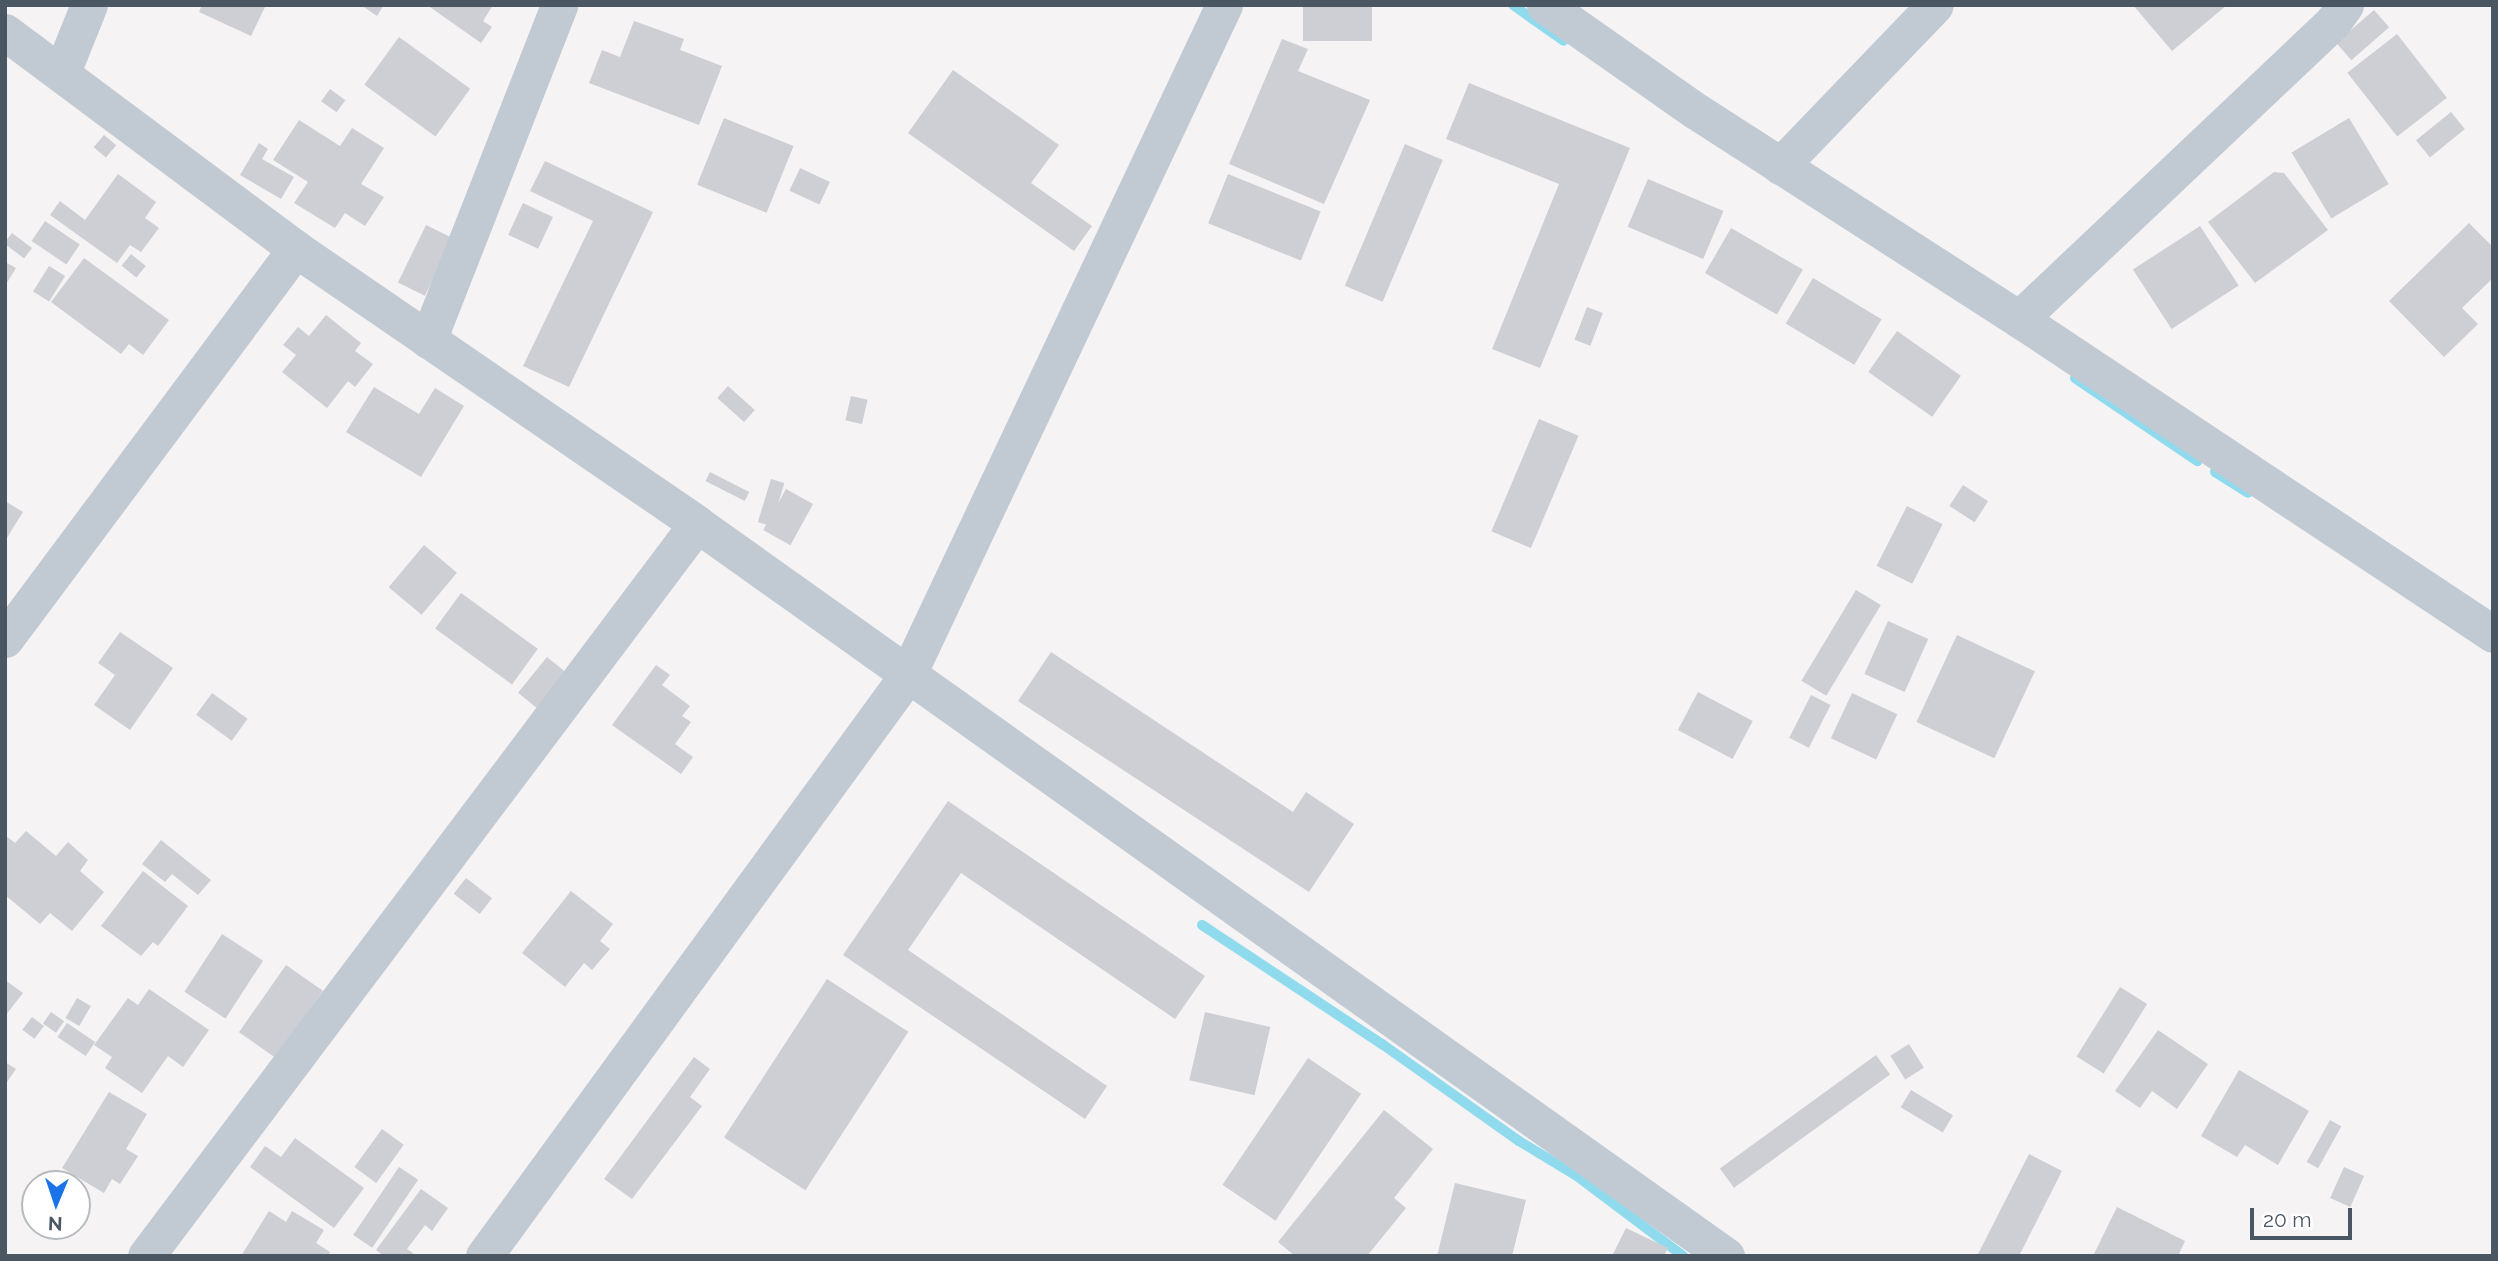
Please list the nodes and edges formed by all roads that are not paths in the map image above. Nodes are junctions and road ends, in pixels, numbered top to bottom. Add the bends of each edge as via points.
1 (89, 5) edge
2 (559, 5) edge
3 (1224, 5) edge
4 (1545, 5) edge
5 (1935, 5) edge
6 (2345, 5) edge
7 (5, 32) edge
8 (62, 72) junction
9 (1780, 166) junction
10 (296, 249) junction
11 (2019, 319) junction
12 (428, 340) junction
13 (697, 524) junction
14 (2493, 634) edge
15 (5, 639) edge
16 (907, 676) junction
17 (146, 1256) edge
18 (484, 1256) edge
19 (1726, 1256) edge

1 - 8 street
2 - 12 street
3 - 16 street
4 - 9 street
5 - 9 street
6 - 11 street via 2333,22
7 - 8 street
8 - 10 street
9 - 11 street
10 - 12 street
10 - 15 street
11 - 14 street
12 - 13 street
13 - 16 street
13 - 17 street
16 - 18 street
16 - 19 street

